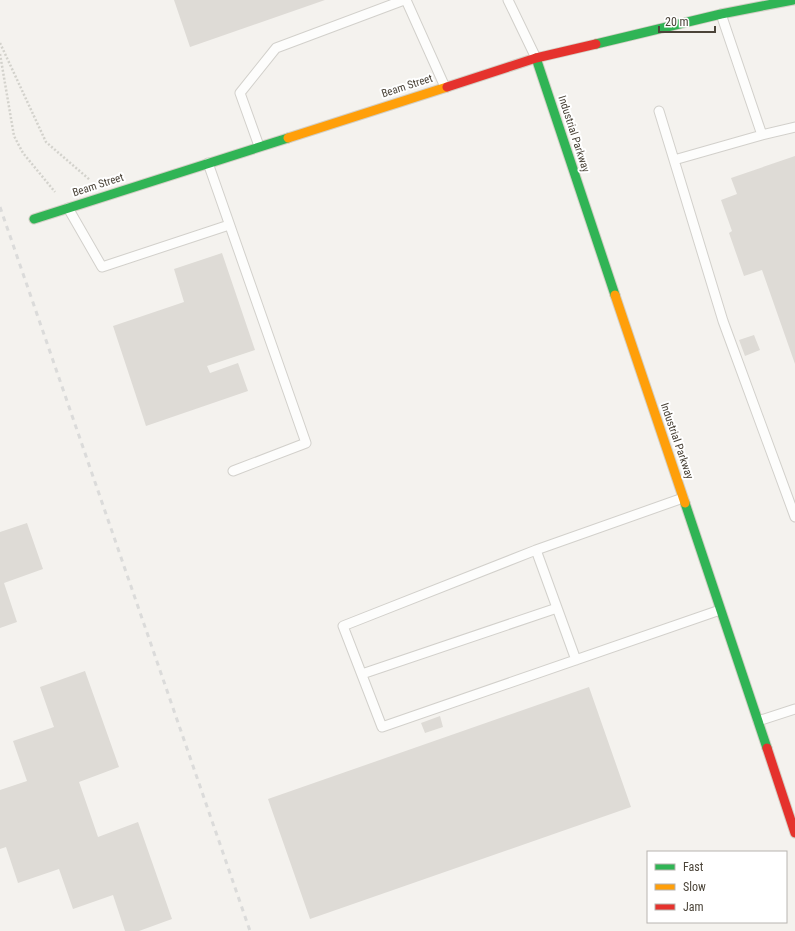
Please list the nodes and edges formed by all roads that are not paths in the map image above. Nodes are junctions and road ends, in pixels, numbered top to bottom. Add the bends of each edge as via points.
1 (405, 0) edge
2 (508, 0) edge
3 (794, 0) edge
4 (721, 14) junction
5 (536, 58) junction
6 (445, 87) junction
7 (659, 111) dead end
8 (795, 127) edge
9 (762, 135) junction
10 (259, 146) junction
11 (674, 160) junction
12 (208, 163) junction
13 (68, 208) junction
14 (34, 219) dead end
15 (229, 225) junction
16 (233, 471) dead end
17 (683, 498) junction
18 (795, 517) edge
19 (536, 550) junction
20 (557, 608) junction
21 (720, 610) junction
22 (576, 660) junction
23 (362, 674) junction
24 (795, 709) edge
25 (758, 721) junction
26 (795, 833) edge

1 - 6 lane
1 - 10 lane via 276,48 240,93
2 - 5 lane
3 - 4 street, Beam Street
4 - 5 street, Beam Street
4 - 9 lane
5 - 6 street, Beam Street
5 - 17 street, Industrial Parkway
6 - 10 street, Beam Street
7 - 11 lane
8 - 9 lane
9 - 11 lane
10 - 12 street, Beam Street
11 - 18 lane via 723,321
12 - 13 street, Beam Street
12 - 15 lane
13 - 14 street, Beam Street
13 - 15 lane via 102,266
15 - 16 lane via 306,443
17 - 19 lane
17 - 21 street, Industrial Parkway
19 - 20 lane
19 - 23 lane via 343,626
20 - 22 lane
20 - 23 lane
21 - 22 lane
21 - 25 street, Industrial Parkway
22 - 23 lane via 382,727
24 - 25 lane
25 - 26 street, Industrial Parkway

